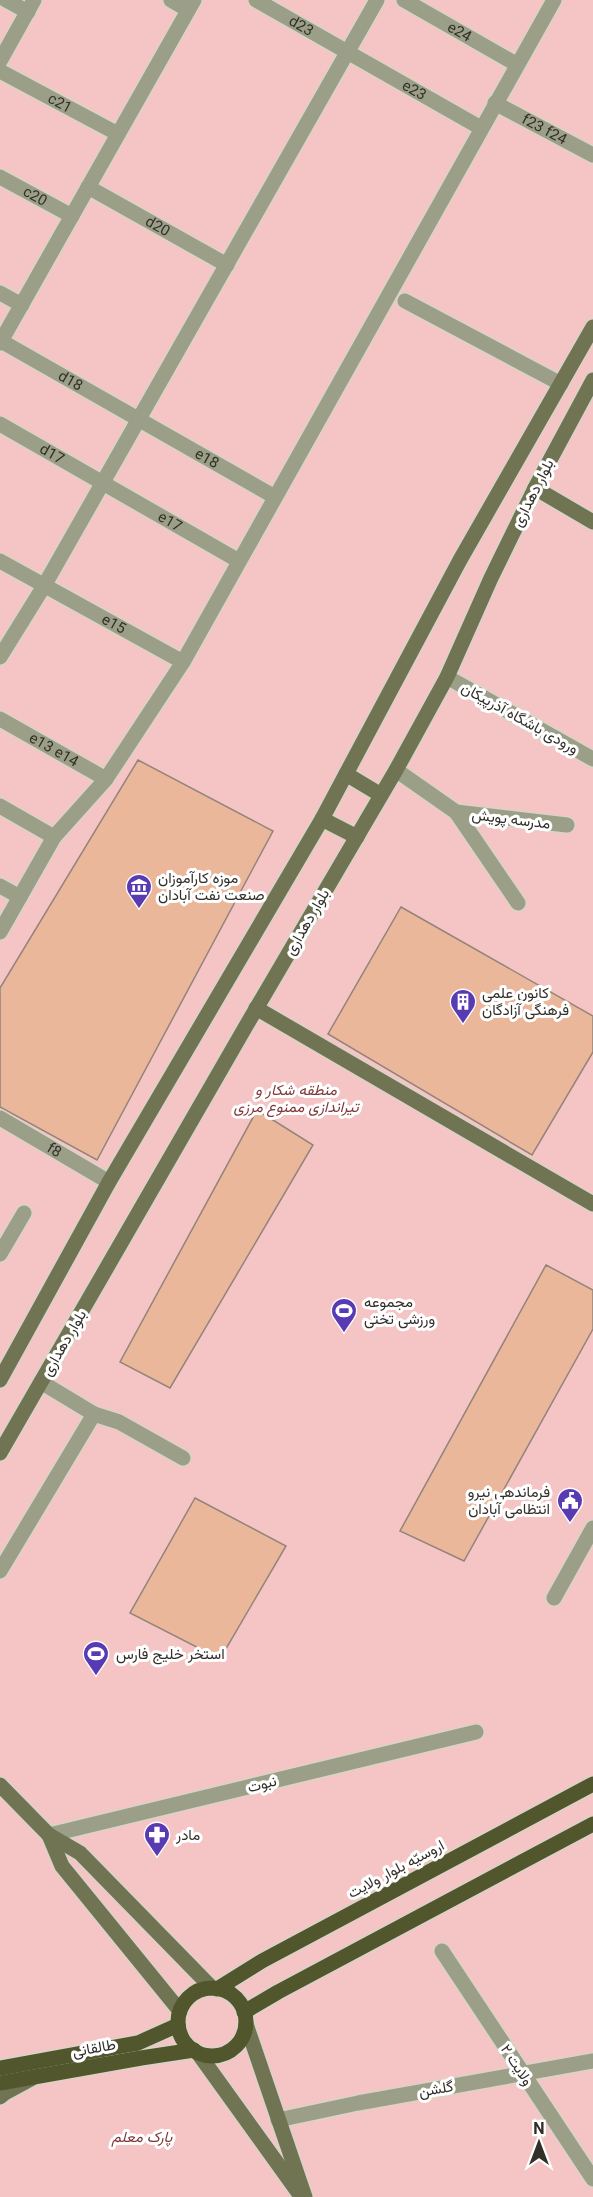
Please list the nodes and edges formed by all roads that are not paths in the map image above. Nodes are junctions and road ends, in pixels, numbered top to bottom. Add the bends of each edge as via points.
1 (6, 0) edge
2 (171, 0) edge
3 (256, 0) edge
4 (377, 0) edge
5 (404, 0) edge
6 (554, 0) edge
7 (191, 5) edge
8 (31, 6) edge
9 (348, 52) junction
10 (0, 60) edge
11 (516, 64) junction
12 (0, 71) edge
13 (495, 103) junction
14 (481, 128) junction
15 (118, 134) junction
16 (593, 155) edge
17 (0, 177) edge
18 (88, 187) junction
19 (72, 216) junction
20 (227, 265) junction
21 (0, 293) edge
22 (405, 301) dead end
23 (21, 305) junction
24 (593, 327) edge
25 (1, 342) edge
26 (593, 380) edge
27 (561, 384) junction
28 (139, 420) junction
29 (0, 424) edge
30 (102, 483) junction
31 (535, 488) junction
32 (275, 497) junction
33 (593, 522) edge
34 (0, 561) edge
35 (239, 561) junction
36 (44, 586) junction
37 (0, 657) edge
38 (183, 662) junction
39 (447, 676) junction
40 (0, 719) edge
41 (593, 759) edge
42 (396, 770) junction
43 (346, 774) junction
44 (106, 779) junction
45 (381, 795) junction
46 (0, 806) edge
47 (456, 812) junction
48 (322, 819) junction
49 (567, 825) dead end
50 (54, 837) junction
51 (357, 837) junction
52 (0, 886) edge
53 (20, 897) junction
54 (518, 903) dead end
55 (0, 932) edge
56 (256, 1008) junction
57 (0, 1118) edge
58 (109, 1182) junction
59 (593, 1204) edge
60 (24, 1213) dead end
61 (0, 1254) edge
62 (2, 1372) edge
63 (41, 1383) junction
64 (94, 1414) junction
65 (2, 1443) edge
66 (183, 1458) dead end
67 (593, 1528) edge
68 (0, 1570) edge
69 (554, 1598) dead end
70 (476, 1732) dead end
71 (593, 1784) edge
72 (0, 1785) edge
73 (593, 1824) edge
74 (49, 1835) junction
75 (442, 1951) dead end
76 (215, 1988) junction
77 (179, 2018) junction
78 (245, 2018) junction
79 (196, 2052) junction
80 (0, 2056) edge
81 (593, 2061) edge
82 (0, 2067) edge
83 (31, 2070) junction
84 (522, 2074) junction
85 (0, 2083) edge
86 (0, 2097) edge
87 (279, 2120) junction
88 (593, 2179) edge
89 (303, 2197) edge

1 - 8 street
2 - 7 street
3 - 9 street, d23
4 - 9 street
5 - 11 street, e24
6 - 11 street
7 - 15 street
8 - 10 street
9 - 14 street, e23
9 - 20 street
11 - 13 street
12 - 15 street, c21
13 - 14 street
13 - 16 street, f23 f24
14 - 32 street
15 - 18 street
17 - 19 street, c20
18 - 19 street
18 - 20 street, d20
19 - 23 street
20 - 28 street
21 - 23 street
22 - 27 street
23 - 25 street
24 - 27 main road, بلوار دهداری
25 - 28 street, d18
26 - 31 main road, بلوار دهداری
27 - 43 main road, بلوار دهداری via 460,560
28 - 30 street
28 - 32 street, e18
29 - 30 street, d17
30 - 35 street, e17
30 - 36 street
31 - 33 main road
31 - 39 main road, بلوار دهداری
32 - 35 street
34 - 36 street, e15
35 - 38 street
36 - 37 street
36 - 38 street, e15
38 - 44 street
39 - 41 street, ورودی باشگاه آذرپیکان
39 - 42 main road, بلوار دهداری
40 - 44 street, e13 e14
42 - 45 main road, بلوار دهداری
42 - 47 street
43 - 45 main road
43 - 48 main road, بلوار دهداری
44 - 50 street
45 - 51 main road, بلوار دهداری
46 - 50 street
47 - 49 street, مدرسه پویش
47 - 54 street
48 - 51 main road
48 - 58 main road, بلوار دهداری
50 - 53 street
51 - 56 main road, بلوار دهداری
52 - 53 street
53 - 55 street
56 - 59 main road
56 - 63 main road, بلوار دهداری
57 - 58 street, f8
58 - 62 main road, بلوار دهداری
60 - 61 street
63 - 64 street
63 - 65 main road, بلوار دهداری
64 - 66 street via 119,1422
64 - 68 street
67 - 69 street
70 - 74 street, نبوت
71 - 76 main road, اروسیّه بلوار ولایت
72 - 74 main road
73 - 78 main road via 279,1992
74 - 76 main road via 80,1853
74 - 77 main road via 62,1866
75 - 84 street, ولایت ۲
76 - 77 main road via 197,1991 189,1997
76 - 78 main road via 234,1997
77 - 79 main road via 184,2042
77 - 83 main road, طالقانی via 138,2043
78 - 79 main road via 243,2035 229,2051 219,2055
78 - 87 main road
79 - 83 main road, طالقانی
79 - 89 main road
80 - 83 main road
81 - 84 street, گلشن
82 - 83 main road, طالقانی
83 - 85 main road, طالقانی
83 - 86 main road
84 - 87 street, گلشن
84 - 88 street, ولایت ۲
87 - 89 main road

